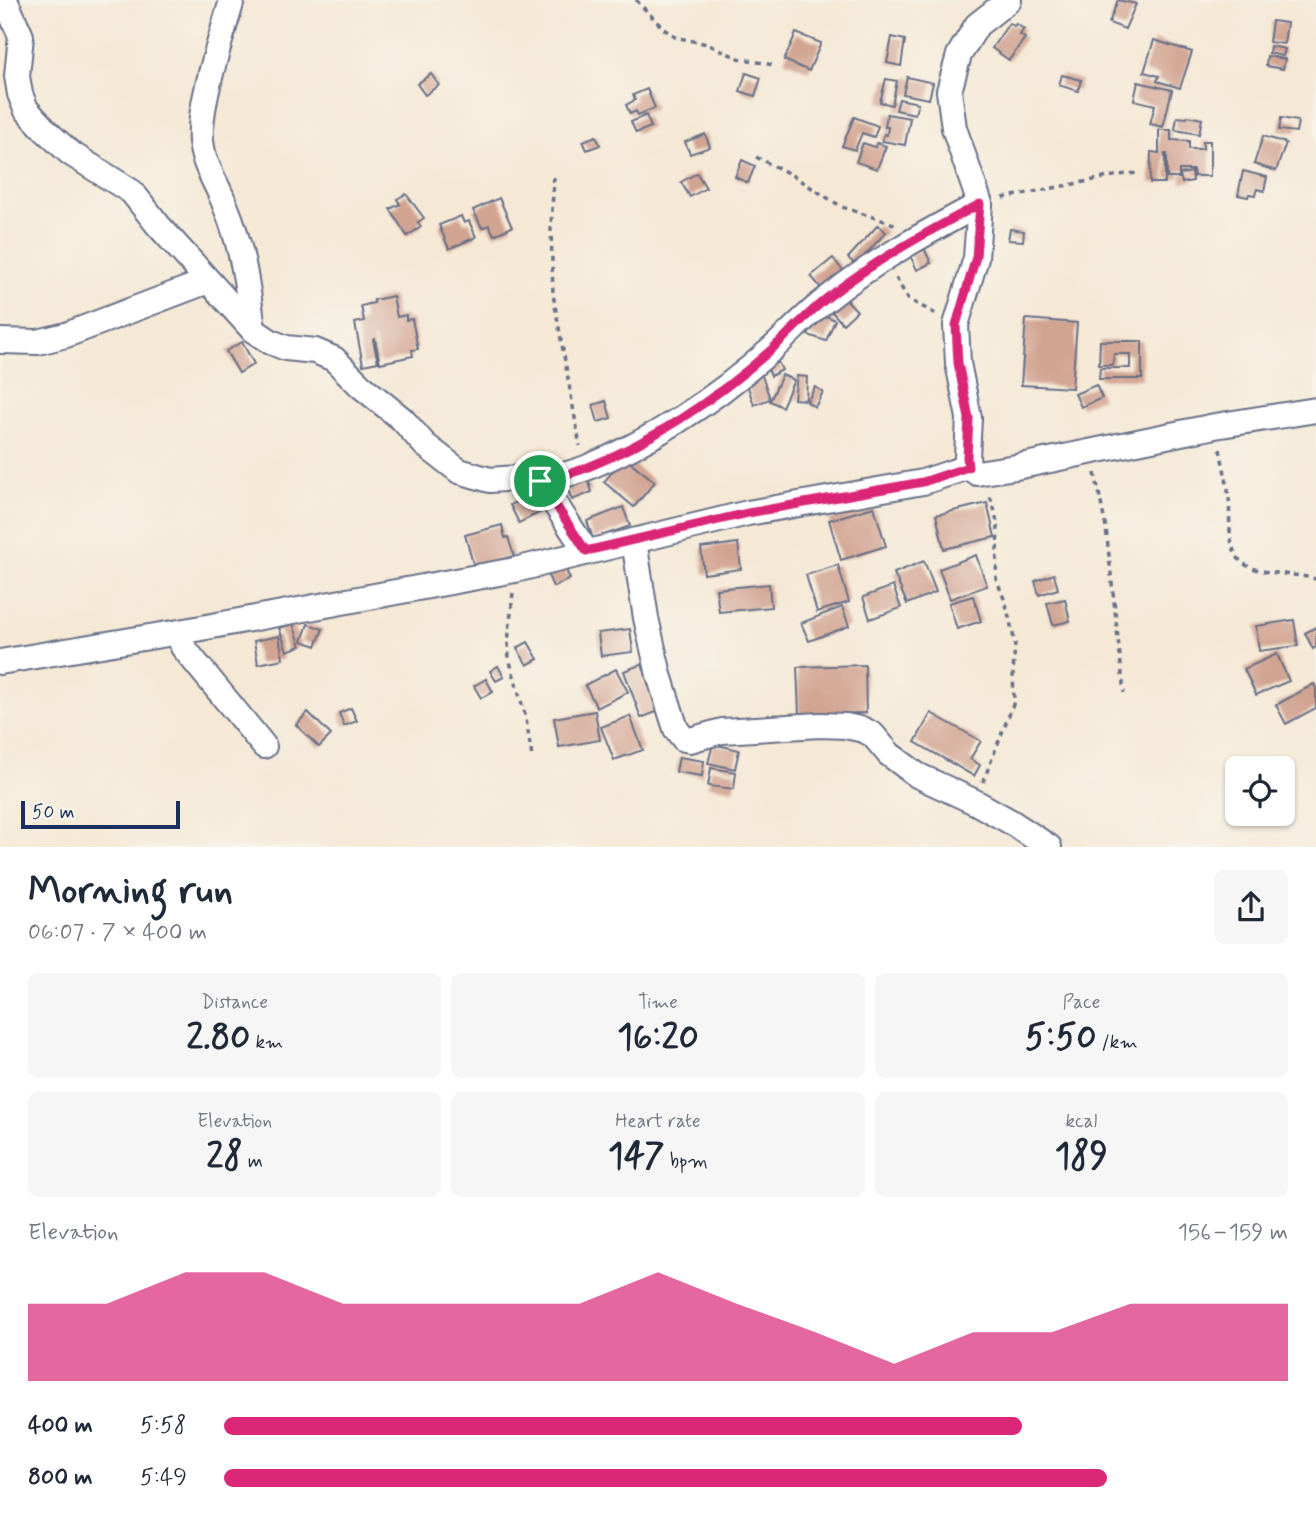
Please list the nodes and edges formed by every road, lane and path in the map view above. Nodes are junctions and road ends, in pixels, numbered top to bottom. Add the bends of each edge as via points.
1 (5, 0) edge
2 (232, 0) edge
3 (636, 0) edge
4 (1009, 0) edge
5 (773, 65) dead end
6 (756, 157) dead end
7 (1138, 173) dead end
8 (554, 177) dead end
9 (980, 204) junction
10 (927, 232) junction
11 (885, 258) junction
12 (208, 281) junction
13 (956, 325) junction
14 (253, 330) junction
15 (0, 341) edge
16 (1316, 410) edge
17 (1215, 426) junction
18 (1091, 451) junction
19 (584, 469) junction
20 (973, 470) junction
21 (540, 481) junction
22 (634, 541) junction
23 (586, 551) junction
24 (515, 569) junction
25 (1316, 579) edge
26 (185, 631) junction
27 (0, 662) edge
28 (1124, 693) dead end
29 (264, 746) dead end
30 (532, 757) dead end
31 (975, 802) junction
32 (1049, 847) edge

1 - 12 street via 20,36 17,76 26,109 70,153 132,192
2 - 14 street via 203,111 201,140 207,170 225,204 246,273
3 - 5 path via 675,37
4 - 9 street via 977,25 959,55 949,91 954,128
6 - 10 path via 842,208
7 - 9 path
8 - 19 path via 553,294
9 - 10 street
9 - 13 street via 976,257
10 - 11 street
11 - 13 path via 908,299
11 - 19 street via 814,309 693,412
12 - 14 street
12 - 15 street via 66,335 38,342
13 - 20 street via 969,418 967,457
14 - 21 street via 286,348 315,351 334,359 459,471 490,480 530,477
16 - 17 street
17 - 18 street
17 - 25 path via 1236,554 1244,565
18 - 20 street
18 - 28 path via 1106,528
19 - 21 street
20 - 22 street via 748,513
20 - 31 path via 993,503 998,527 996,578 1015,643 1014,702
21 - 23 street
22 - 23 street
22 - 31 street via 659,675 676,729 684,738 722,731 846,726 873,735 917,775
23 - 24 street
24 - 26 street
24 - 30 path via 509,658
26 - 27 street
26 - 29 street via 180,638 183,647
31 - 32 street

